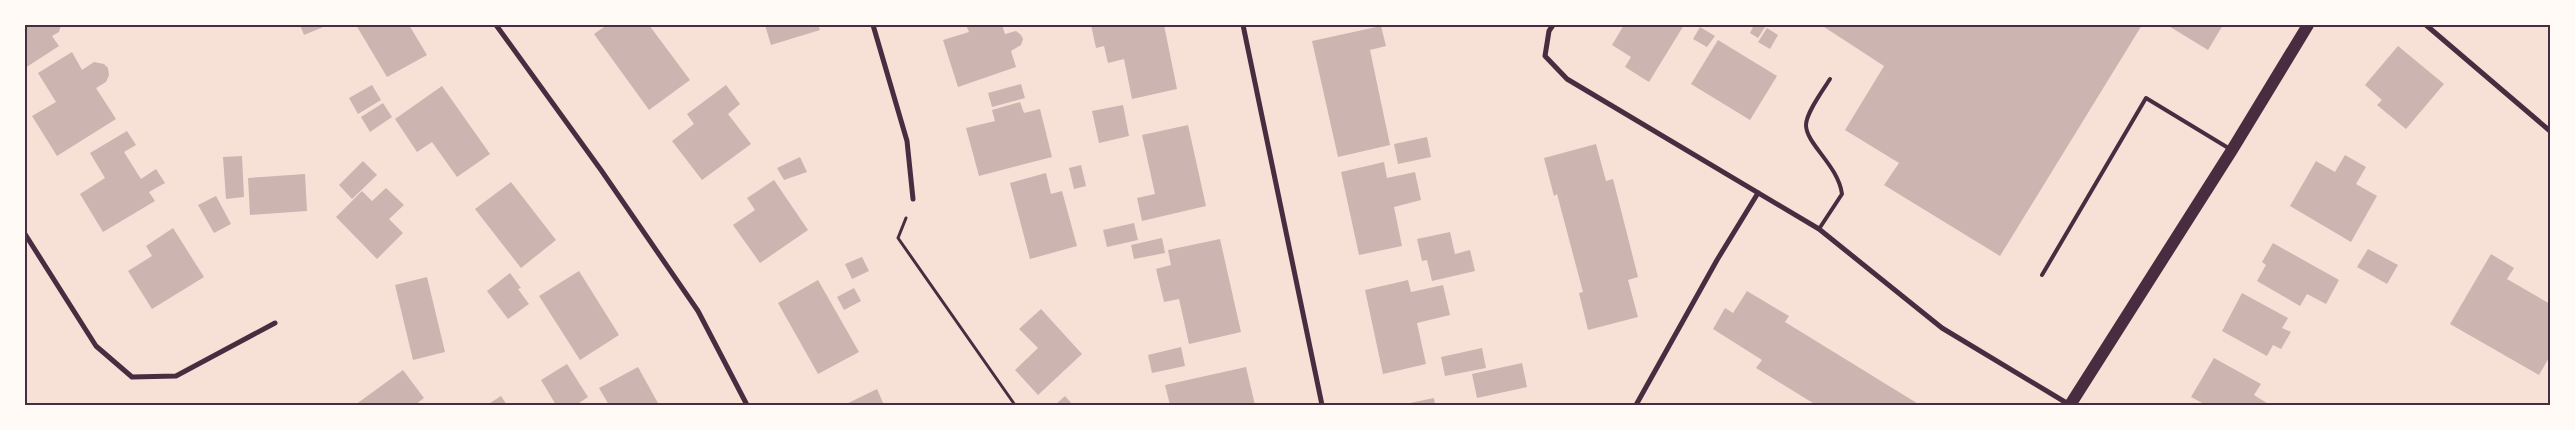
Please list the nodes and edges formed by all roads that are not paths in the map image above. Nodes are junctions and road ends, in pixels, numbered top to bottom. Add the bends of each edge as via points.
1 (496, 25) edge
2 (873, 25) edge
3 (1244, 25) edge
4 (1553, 25) edge
5 (2308, 25) edge
6 (2426, 25) edge
7 (1830, 79) dead end
8 (2550, 131) edge
9 (2232, 150) junction
10 (1758, 193) junction
11 (913, 199) road end
12 (1819, 229) junction
13 (25, 234) edge
14 (2042, 275) dead end
15 (275, 323) dead end
16 (747, 405) edge
17 (1322, 405) edge
18 (1636, 405) edge
19 (2070, 405) edge

1 - 16 street via 698,311
2 - 11 street via 907,141
3 - 17 street
4 - 10 street via 1545,56 1567,79
5 - 9 main road
6 - 8 street
7 - 12 lane via 1806,124 1810,139 1834,168 1841,182 1842,194
9 - 14 lane via 2146,98
9 - 19 main road
10 - 12 street
10 - 18 street
12 - 19 street via 1942,328
13 - 15 street via 96,346 132,377 176,376

